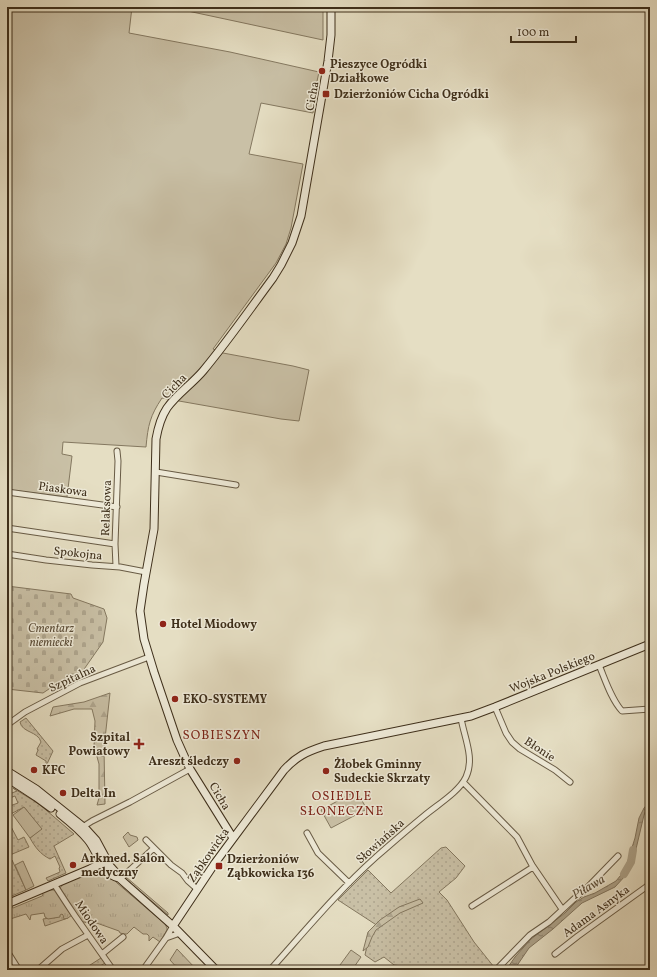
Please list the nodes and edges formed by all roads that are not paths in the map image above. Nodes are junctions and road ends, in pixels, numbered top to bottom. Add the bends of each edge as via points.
1 (331, 7) edge
2 (117, 451) dead end
3 (156, 472) junction
4 (236, 485) dead end
5 (7, 492) edge
6 (117, 507) junction
7 (7, 528) edge
8 (116, 544) junction
9 (7, 554) edge
10 (116, 566) junction
11 (146, 572) junction
12 (650, 644) edge
13 (149, 657) junction
14 (599, 665) junction
15 (495, 707) junction
16 (650, 709) edge
17 (461, 718) junction
18 (7, 725) edge
19 (190, 769) junction
20 (7, 771) edge
21 (7, 778) edge
22 (463, 782) junction
23 (570, 782) dead end
24 (52, 806) junction
25 (81, 828) junction
26 (307, 833) dead end
27 (232, 838) junction
28 (146, 840) dead end
29 (154, 848) junction
30 (618, 856) dead end
31 (104, 862) junction
32 (533, 867) junction
33 (120, 879) junction
34 (349, 883) junction
35 (54, 884) junction
36 (650, 885) edge
37 (197, 889) junction
38 (7, 904) edge
39 (472, 906) dead end
40 (562, 909) junction
41 (173, 926) junction
42 (180, 933) junction
43 (88, 935) junction
44 (123, 937) dead end
45 (166, 938) junction
46 (7, 951) edge
47 (102, 954) junction
48 (555, 954) dead end
49 (19, 970) edge
50 (38, 970) edge
51 (113, 970) edge
52 (143, 970) edge
53 (216, 970) edge
54 (270, 970) edge
55 (496, 970) edge

1 - 3 street, Cicha via 327,69 302,209 292,243 273,278 209,363 166,409 157,433
2 - 6 street, Relaksowa
3 - 4 street
3 - 11 street, Cicha via 154,529
5 - 6 street, Piaskowa
6 - 8 street, Relaksowa
7 - 8 street
8 - 10 street, Relaksowa
9 - 10 street, Spokojna via 76,564
10 - 11 street, Spokojna
11 - 13 street, Cicha via 140,611
12 - 14 street, Wojska Polskiego
13 - 18 street, Szpitalna via 80,683 25,712
13 - 19 street, Cicha via 177,740
14 - 15 street, Wojska Polskiego
14 - 16 street via 622,711
15 - 17 street, Wojska Polskiego
15 - 23 street, Błonie via 512,742
17 - 22 street, Słowiańska via 470,758
17 - 27 street, Ząbkowicka via 324,746 302,754 284,770
19 - 25 street
19 - 27 street, Cicha
20 - 24 street via 36,789
21 - 24 street
22 - 32 street via 517,837
22 - 34 street, Słowiańska
24 - 25 street
25 - 31 street
26 - 34 street via 318,853
27 - 37 street, Ząbkowicka
28 - 29 street
29 - 33 street
29 - 37 street
30 - 40 street via 583,892
31 - 33 street
31 - 35 street
32 - 39 street
32 - 40 street
33 - 41 street
34 - 54 street, Słowiańska
35 - 38 street
35 - 43 street, Miodowa
36 - 48 street, Adama Asnyka
37 - 41 street, Ząbkowicka
40 - 55 street via 530,935
41 - 42 street
41 - 45 street, Ząbkowicka
42 - 45 street
42 - 53 street
43 - 47 street, Miodowa
43 - 50 street via 62,949
44 - 47 street
45 - 52 street, Ząbkowicka
46 - 49 street
47 - 51 street, Miodowa

